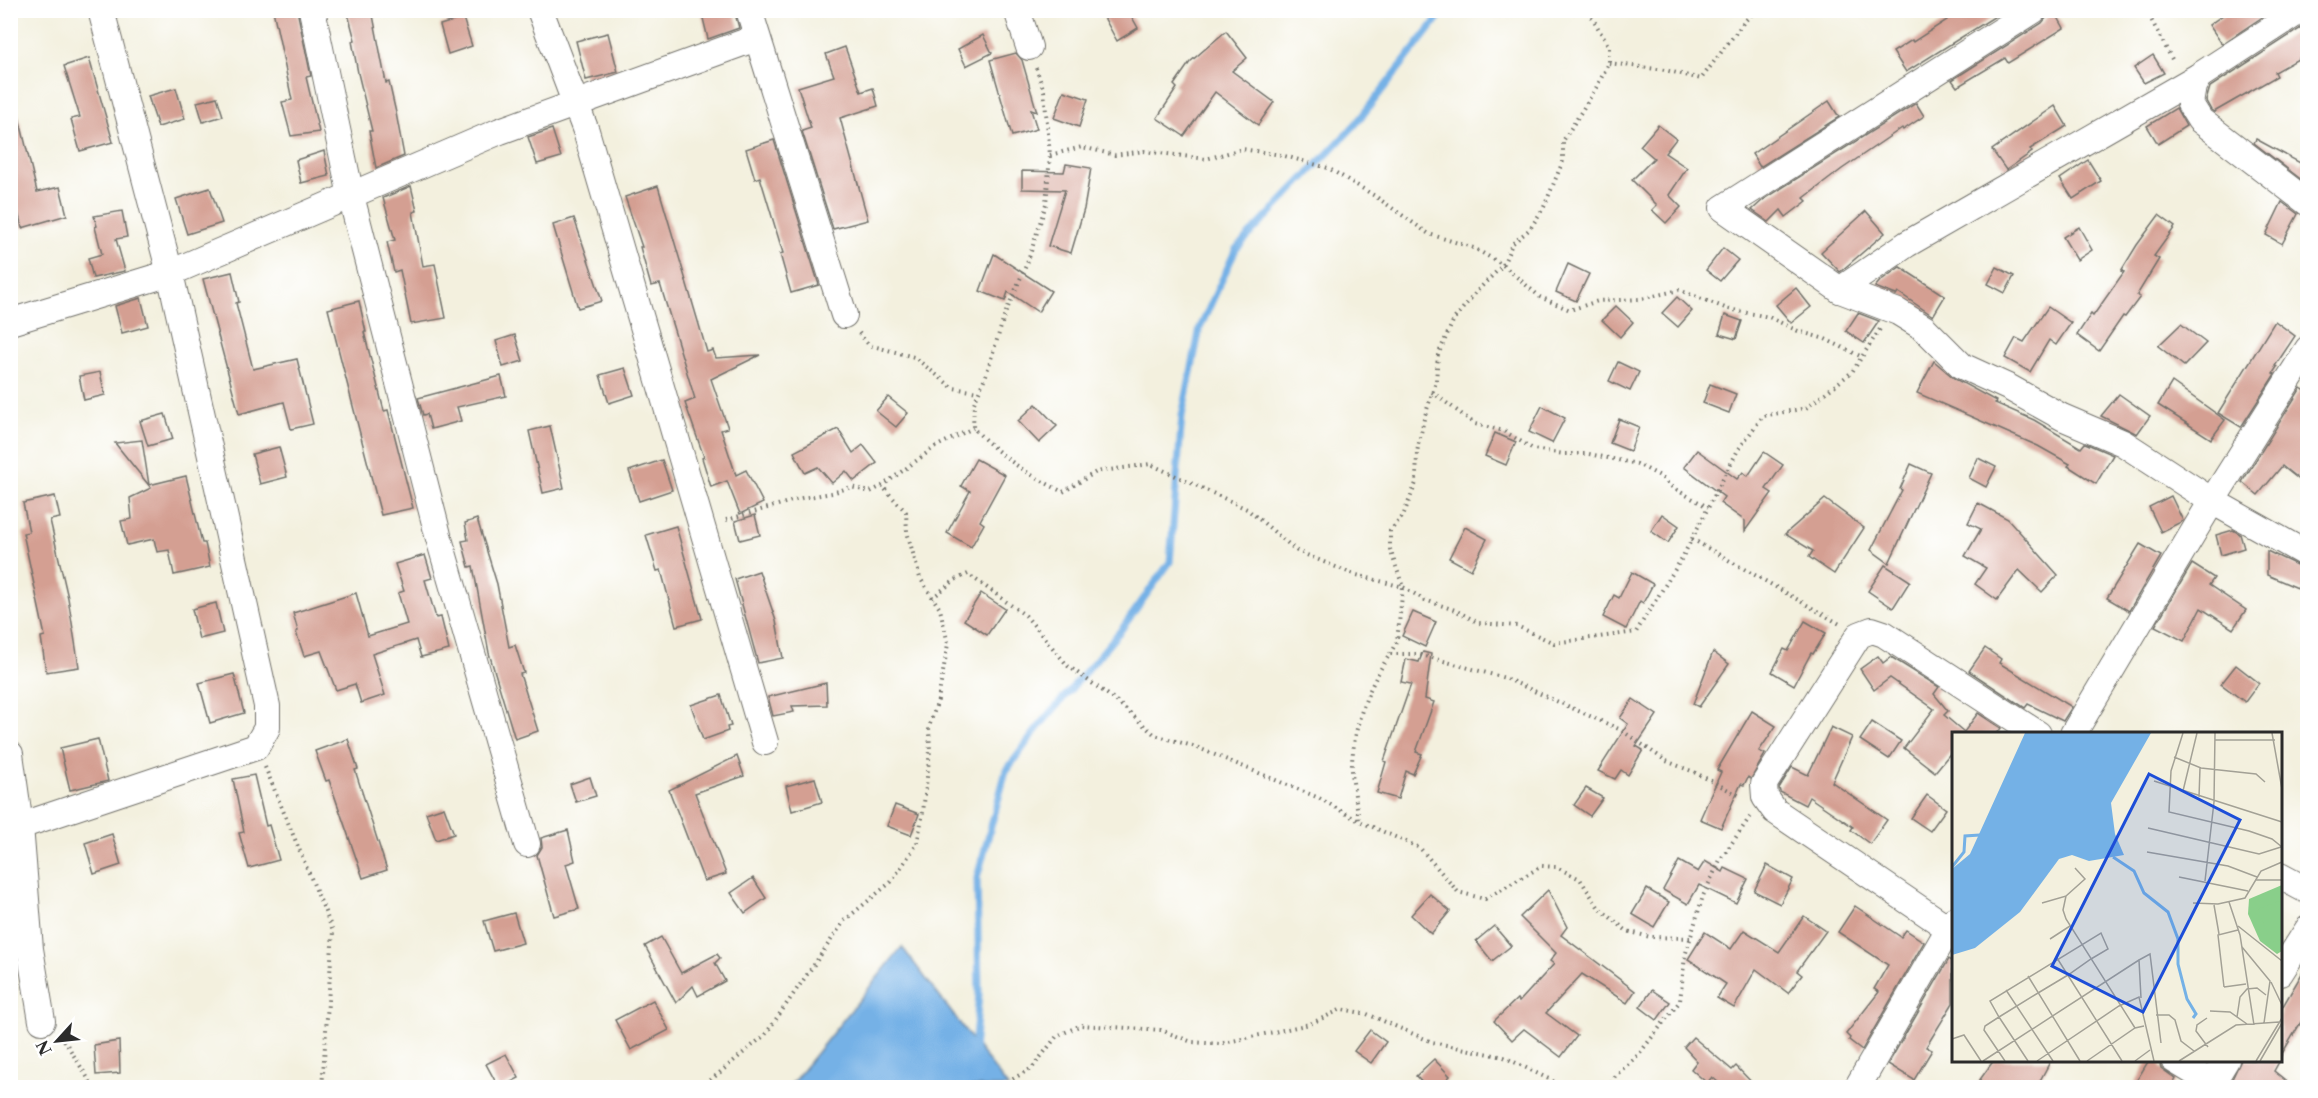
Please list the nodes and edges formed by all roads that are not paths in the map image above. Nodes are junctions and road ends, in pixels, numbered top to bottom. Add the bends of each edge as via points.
1 (101, 10) edge
2 (312, 10) edge
3 (540, 10) edge
4 (749, 10) edge
5 (1017, 10) edge
6 (2034, 10) edge
7 (2301, 10) edge
8 (756, 38) junction
9 (1029, 47) road end
10 (2194, 79) junction
11 (575, 104) junction
12 (351, 196) junction
13 (2307, 203) edge
14 (170, 273) junction
15 (1840, 290) junction
16 (844, 315) road end
17 (10, 322) edge
18 (2307, 349) edge
19 (2212, 501) junction
20 (2307, 555) edge
21 (2035, 732) edge
22 (2074, 732) edge
23 (765, 742) dead end
24 (10, 754) edge
25 (15, 829) edge
26 (527, 844) dead end
27 (2282, 877) edge
28 (2307, 891) edge
29 (1951, 927) edge
30 (2307, 929) edge
31 (2282, 970) edge
32 (42, 1021) dead end
33 (2177, 1062) edge
34 (2225, 1062) edge
35 (2216, 1085) edge
36 (1857, 1088) edge

1 - 14 street
2 - 12 street
3 - 11 street
4 - 8 street
5 - 9 street
6 - 15 street via 1723,208
7 - 10 street
8 - 11 street
8 - 16 street
10 - 13 street via 2190,104 2200,120
10 - 15 street via 1907,244
11 - 12 street via 500,131
11 - 23 street
12 - 14 street
12 - 26 street via 438,535
14 - 17 street
14 - 25 street via 267,706 267,728 256,747
15 - 19 street via 1898,312 1924,328 1962,366 2122,443
18 - 19 street
19 - 20 street
19 - 22 street
21 - 29 street via 1872,630 1859,635 1764,784 1762,802
24 - 25 street
25 - 32 street
27 - 28 street
29 - 36 street
30 - 31 street
33 - 35 street
34 - 35 street

